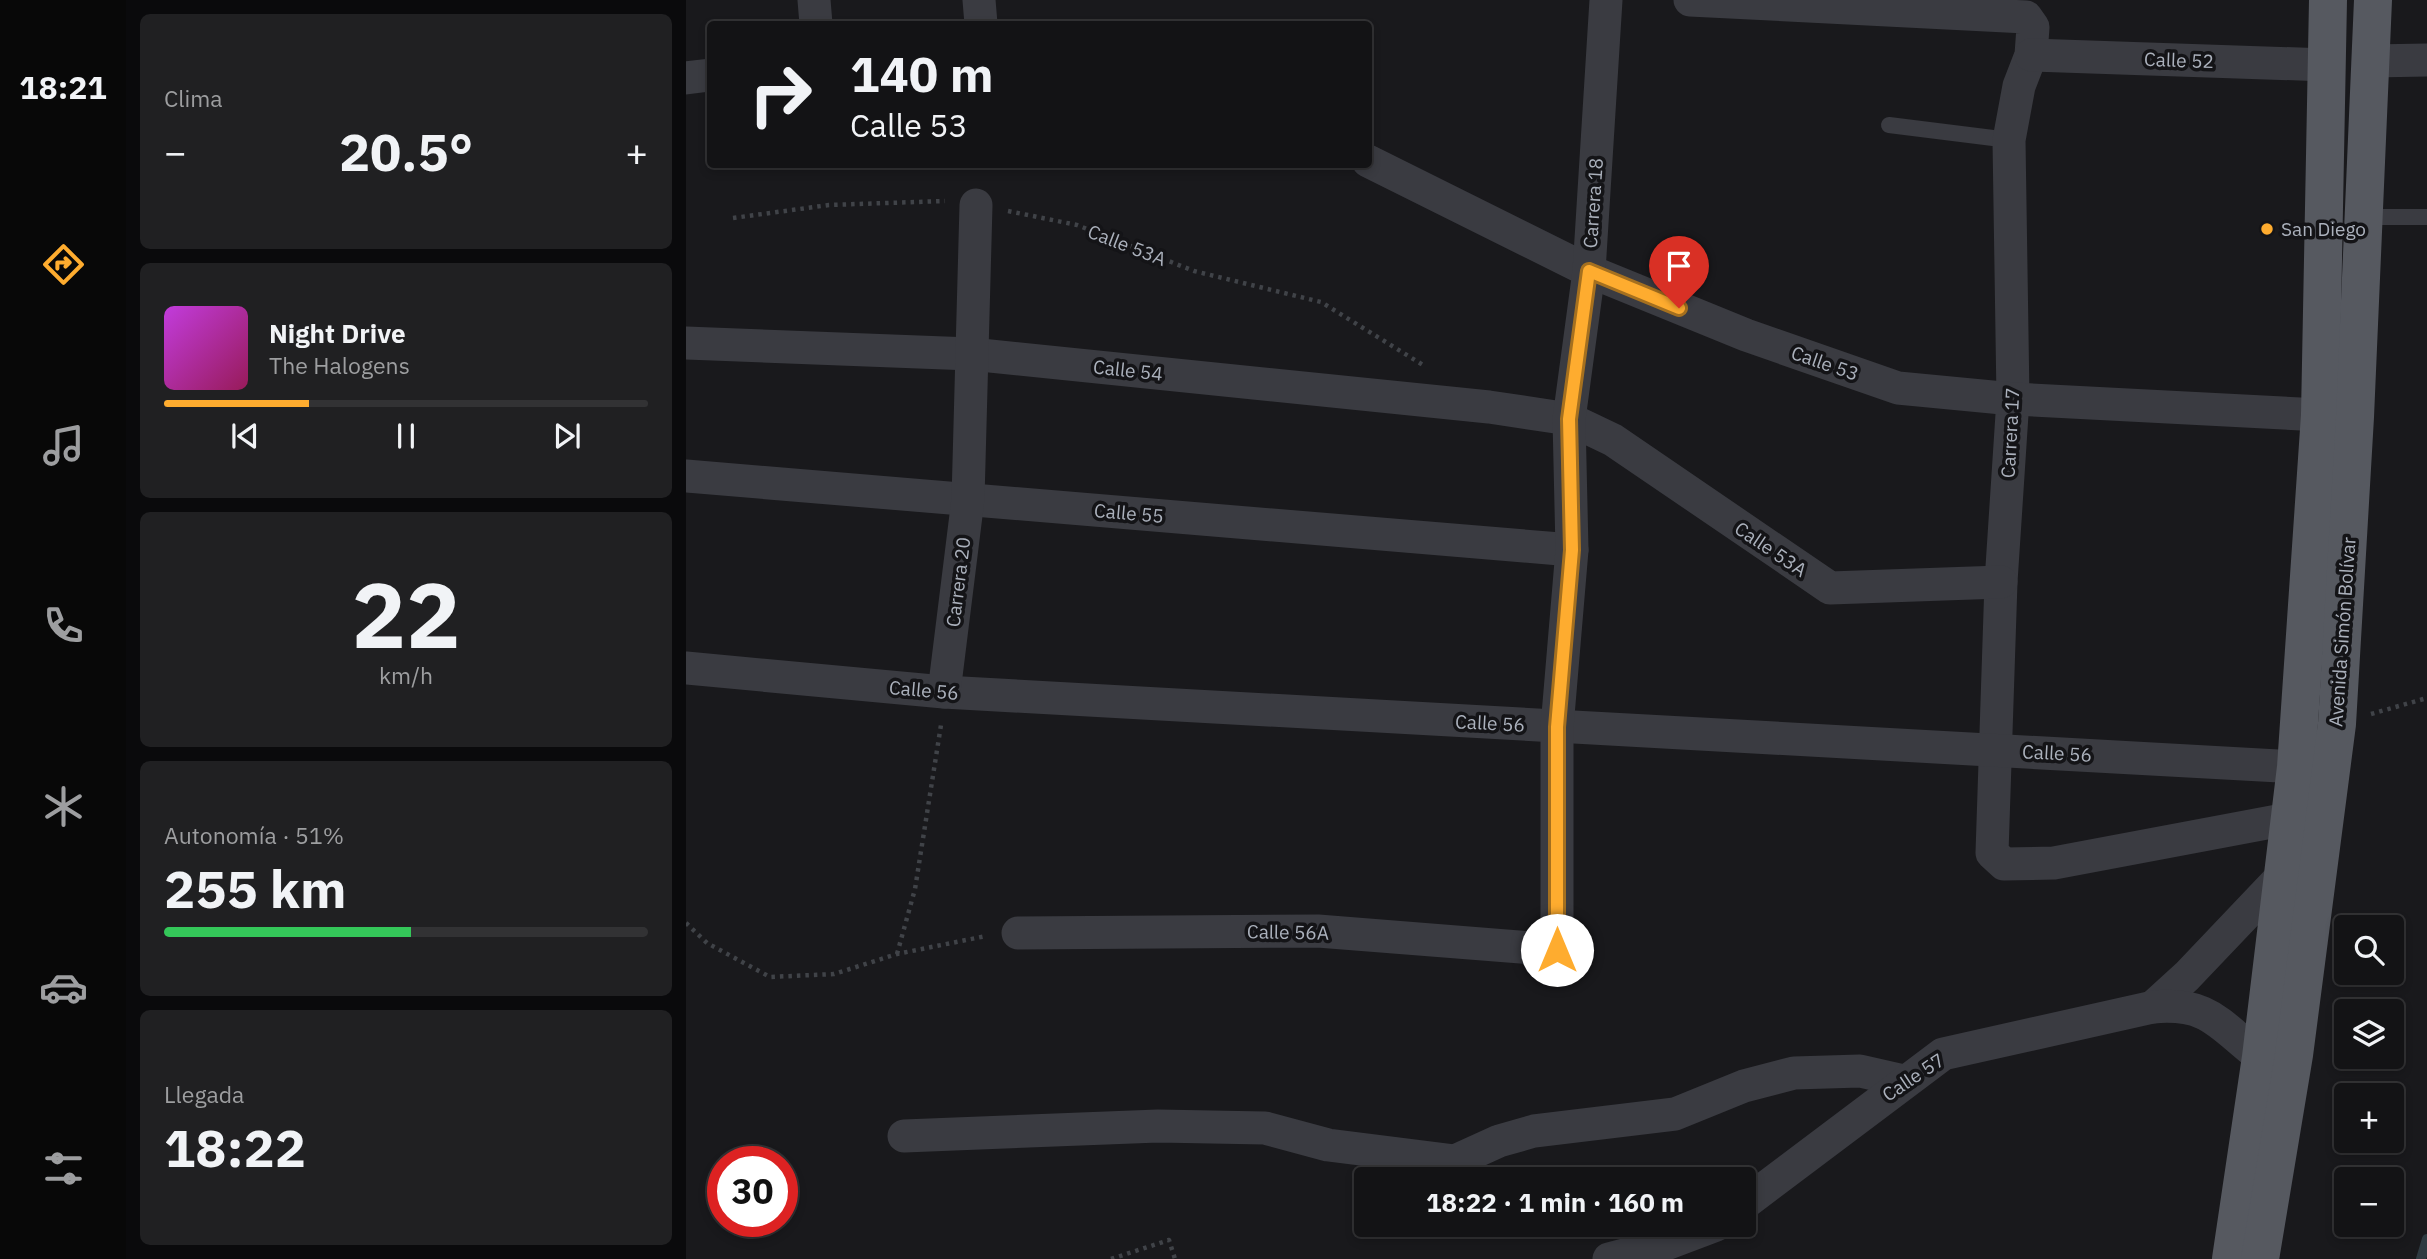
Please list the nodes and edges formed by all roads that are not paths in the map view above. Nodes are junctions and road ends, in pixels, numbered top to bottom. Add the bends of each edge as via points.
1 (814, 0) edge
2 (979, 0) edge
3 (1606, 0) edge
4 (1690, 0) edge
5 (2328, 0) edge
6 (2373, 0) edge
7 (816, 21) edge
8 (981, 21) edge
9 (2031, 55) junction
10 (2427, 60) edge
11 (2372, 61) junction
12 (2327, 65) junction
13 (707, 75) edge
14 (686, 78) edge
15 (1889, 125) dead end
16 (2009, 140) junction
17 (1372, 163) edge
18 (976, 205) road end
19 (2363, 217) junction
20 (2427, 217) edge
21 (1589, 271) junction
22 (686, 342) edge
23 (971, 354) junction
24 (2013, 399) junction
25 (2320, 415) junction
26 (1569, 419) junction
27 (686, 476) edge
28 (968, 499) junction
29 (1572, 550) junction
30 (2001, 582) junction
31 (686, 668) edge
32 (944, 692) junction
33 (1557, 727) junction
34 (1996, 750) junction
35 (2296, 767) junction
36 (2288, 819) junction
37 (2284, 874) junction
38 (1018, 933) road end
39 (1557, 950) joint
40 (2152, 1007) junction
41 (2262, 1057) junction
42 (1904, 1081) junction
43 (904, 1136) dead end
44 (1756, 1195) edge
45 (1684, 1237) edge
46 (1609, 1259) edge
47 (2231, 1259) edge
48 (2260, 1259) edge

1 - 7 street
2 - 8 street
3 - 21 street, Carrera 18
4 - 9 street, Carrera 17 via 2026,17 2032,27
5 - 12 main road, Avenida Simón Bolívar
6 - 11 main road, Avenida Simón Bolívar
9 - 12 street, Calle 52
9 - 16 street, Carrera 17
10 - 11 street
11 - 19 main road, Avenida Simón Bolívar
12 - 25 main road, Avenida Simón Bolívar
13 - 14 street
15 - 16 lane
16 - 24 street, Carrera 17
17 - 21 street, Calle 53
18 - 23 street, Carrera 20
19 - 20 lane
19 - 48 main road, Avenida Simón Bolívar via 2337,724 2294,1055
21 - 24 street, Calle 53 via 1746,335 1898,388
21 - 26 street, Carrera 18
22 - 23 street, Calle 54
23 - 26 street, Calle 54
23 - 28 street, Carrera 20
24 - 25 street, Calle 53
24 - 30 street, Carrera 17
25 - 35 main road, Avenida Simón Bolívar
26 - 29 street, Carrera 18
26 - 30 street, Calle 53A via 1613,440 1830,588
27 - 28 street, Calle 55
28 - 29 street, Calle 55
28 - 32 street, Carrera 20
29 - 33 street, Carrera 18
30 - 34 street, Carrera 17
31 - 32 street, Calle 56
32 - 33 street, Calle 56
33 - 34 street, Calle 56
33 - 39 street, Carrera 18
34 - 35 street, Calle 56
34 - 36 street, Carrera 17 via 1992,853 2004,864 2053,863
35 - 36 main road, Avenida Simón Bolívar
36 - 37 main road, Avenida Simón Bolívar
37 - 40 street, Calle 57
37 - 41 main road, Avenida Simón Bolívar
38 - 39 street, Calle 56A via 1318,931
40 - 41 street, Calle 57 via 2180,1005 2206,1012
40 - 42 street, Calle 57 via 1943,1054
41 - 47 main road, Avenida Simón Bolívar
42 - 43 street via 1860,1071 1794,1073 1744,1086 1675,1114 1534,1131 1455,1161 1328,1145 1265,1128 1158,1126
42 - 44 street, Calle 57
45 - 46 street

